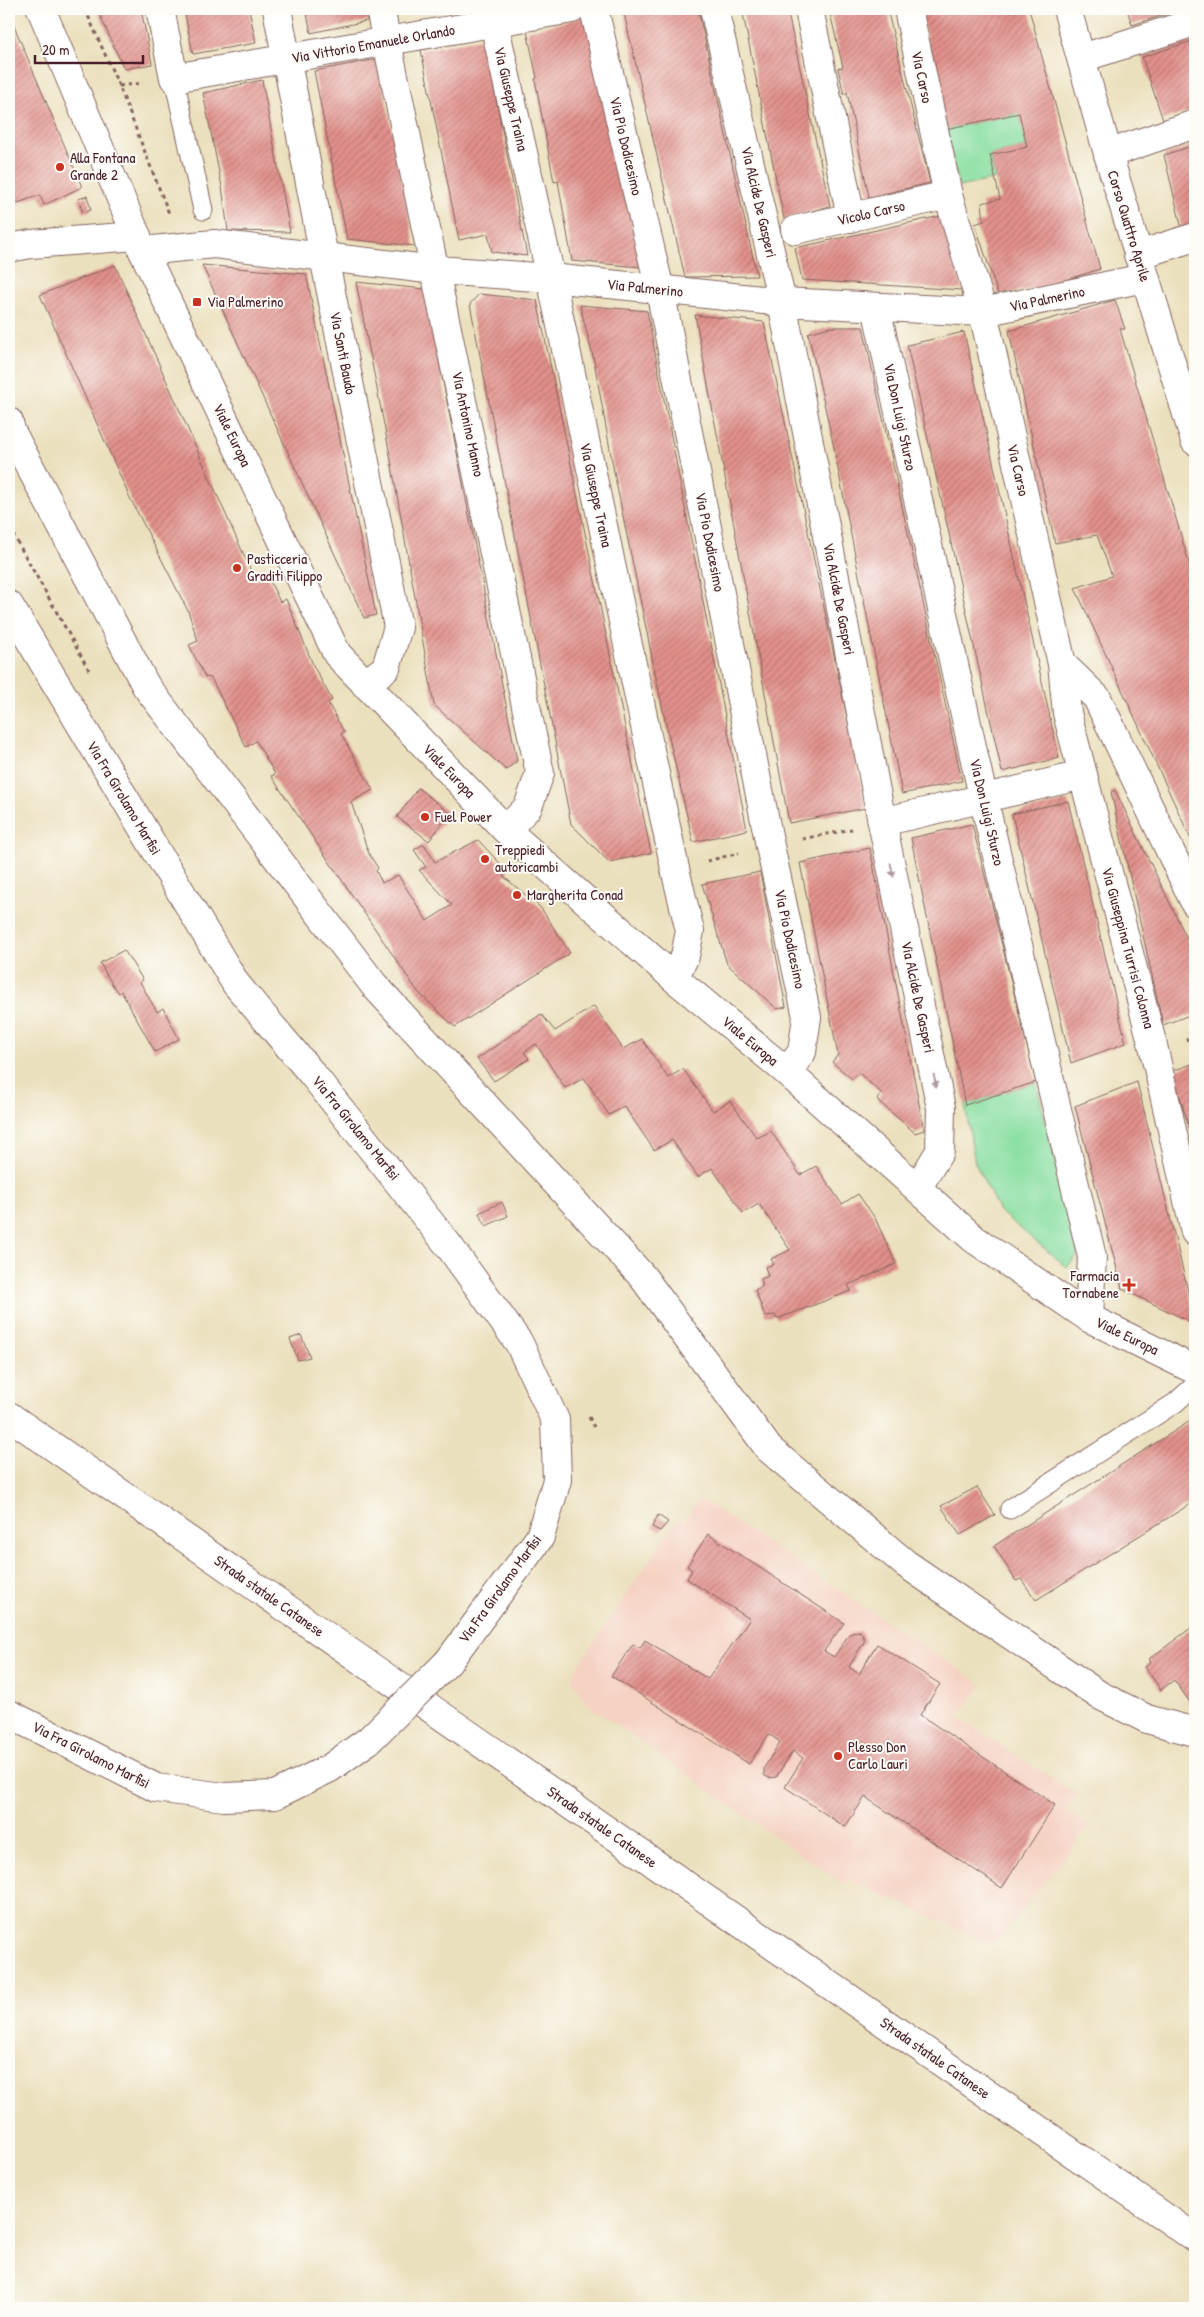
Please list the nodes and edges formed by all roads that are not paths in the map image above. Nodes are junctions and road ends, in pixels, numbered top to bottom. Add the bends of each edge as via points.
1 (42, 9) edge
2 (160, 9) edge
3 (277, 9) edge
4 (380, 9) edge
5 (572, 9) edge
6 (594, 9) edge
7 (714, 9) edge
8 (809, 9) edge
9 (908, 9) edge
10 (1067, 9) edge
11 (492, 16) edge
12 (1195, 22) edge
13 (386, 41) junction
14 (287, 58) junction
15 (1082, 58) junction
16 (174, 78) junction
17 (1195, 124) edge
18 (1108, 154) junction
19 (948, 195) junction
20 (202, 210) dead end
21 (851, 218) junction
22 (794, 230) dead end
23 (1195, 237) edge
24 (140, 244) junction
25 (9, 248) edge
26 (324, 257) junction
27 (1141, 266) junction
28 (436, 270) junction
29 (551, 278) junction
30 (660, 290) junction
31 (782, 302) junction
32 (876, 307) junction
33 (983, 312) junction
34 (9, 422) edge
35 (1195, 442) edge
36 (9, 605) edge
37 (1062, 664) junction
38 (364, 684) junction
39 (1083, 774) junction
40 (983, 797) junction
41 (882, 822) junction
42 (506, 830) junction
43 (1195, 902) edge
44 (674, 978) junction
45 (787, 1072) junction
46 (918, 1187) junction
47 (1195, 1232) edge
48 (1090, 1318) junction
49 (1195, 1370) edge
50 (1195, 1385) edge
51 (9, 1416) edge
52 (1010, 1509) dead end
53 (9, 1714) edge
54 (1195, 1732) edge
55 (1195, 2238) edge

1 - 24 street, Viale Europa
2 - 16 street
3 - 14 street, Via Santi Baudo
4 - 13 street, Via Antonino Manno
5 - 11 street, Via Vittorio Emanuele Orlando
6 - 30 street, Via Pio Dodicesimo
7 - 31 street, Via Alcide De Gasperi
8 - 21 street
9 - 19 street, Via Carso
10 - 15 street, Corso Quattro Aprile
11 - 13 street, Via Vittorio Emanuele Orlando
11 - 29 street, Via Giuseppe Traina
12 - 15 street
13 - 14 street, Via Vittorio Emanuele Orlando
13 - 28 street, Via Antonino Manno
14 - 16 street, Via Vittorio Emanuele Orlando
14 - 26 street, Via Santi Baudo
15 - 18 street, Corso Quattro Aprile
16 - 20 lane
17 - 18 street
18 - 27 street, Corso Quattro Aprile
19 - 21 street, Vicolo Carso
19 - 33 street, Via Carso
21 - 22 street, Vicolo Carso
23 - 27 street, Via Palmerino
24 - 25 street, Via Palmerino via 31,244
24 - 26 street, Via Palmerino via 183,247 214,244
24 - 38 street, Viale Europa via 337,654
26 - 28 street, Via Palmerino
26 - 38 street, Via Santi Baudo via 398,627 386,668
27 - 33 street, Via Palmerino
27 - 35 street, Corso Quattro Aprile
28 - 29 street, Via Palmerino
28 - 42 street, Via Antonino Manno via 540,773 528,807
29 - 30 street, Via Palmerino
29 - 44 street, Via Giuseppe Traina via 674,869 690,930 685,956
30 - 31 street, Via Palmerino
30 - 45 street, Via Pio Dodicesimo via 807,1018 802,1052
31 - 32 street, Via Palmerino
31 - 41 street, Via Alcide De Gasperi
32 - 33 street, Via Palmerino
32 - 40 street, Via Don Luigi Sturzo
33 - 37 street, Via Carso
34 - 54 street via 11,432 146,686 374,985 642,1276 769,1449 906,1564 1084,1685 1147,1719
36 - 53 street, Via Fra Girolamo Marfisi, bridge via 236,984 314,1075 450,1246 519,1342 555,1420 557,1480 540,1537 448,1662 369,1740 330,1768 275,1795 224,1797 156,1788
37 - 39 street, Via Giuseppina Turrisi Colonna via 1067,713
37 - 43 street via 1097,698
38 - 42 street, Viale Europa
39 - 40 street
39 - 47 street, Via Giuseppina Turrisi Colonna via 1154,1050
40 - 41 street
40 - 48 street, Via Don Luigi Sturzo via 1092,1257
41 -> 46 street, Via Alcide De Gasperi via 941,1108 940,1151
42 - 44 street, Viale Europa
44 - 45 street, Viale Europa
45 - 46 street, Viale Europa
46 - 48 street, Viale Europa via 974,1239
48 - 49 street, Viale Europa
50 - 52 lane via 1175,1403
51 - 55 street, Strada statale Catanese

